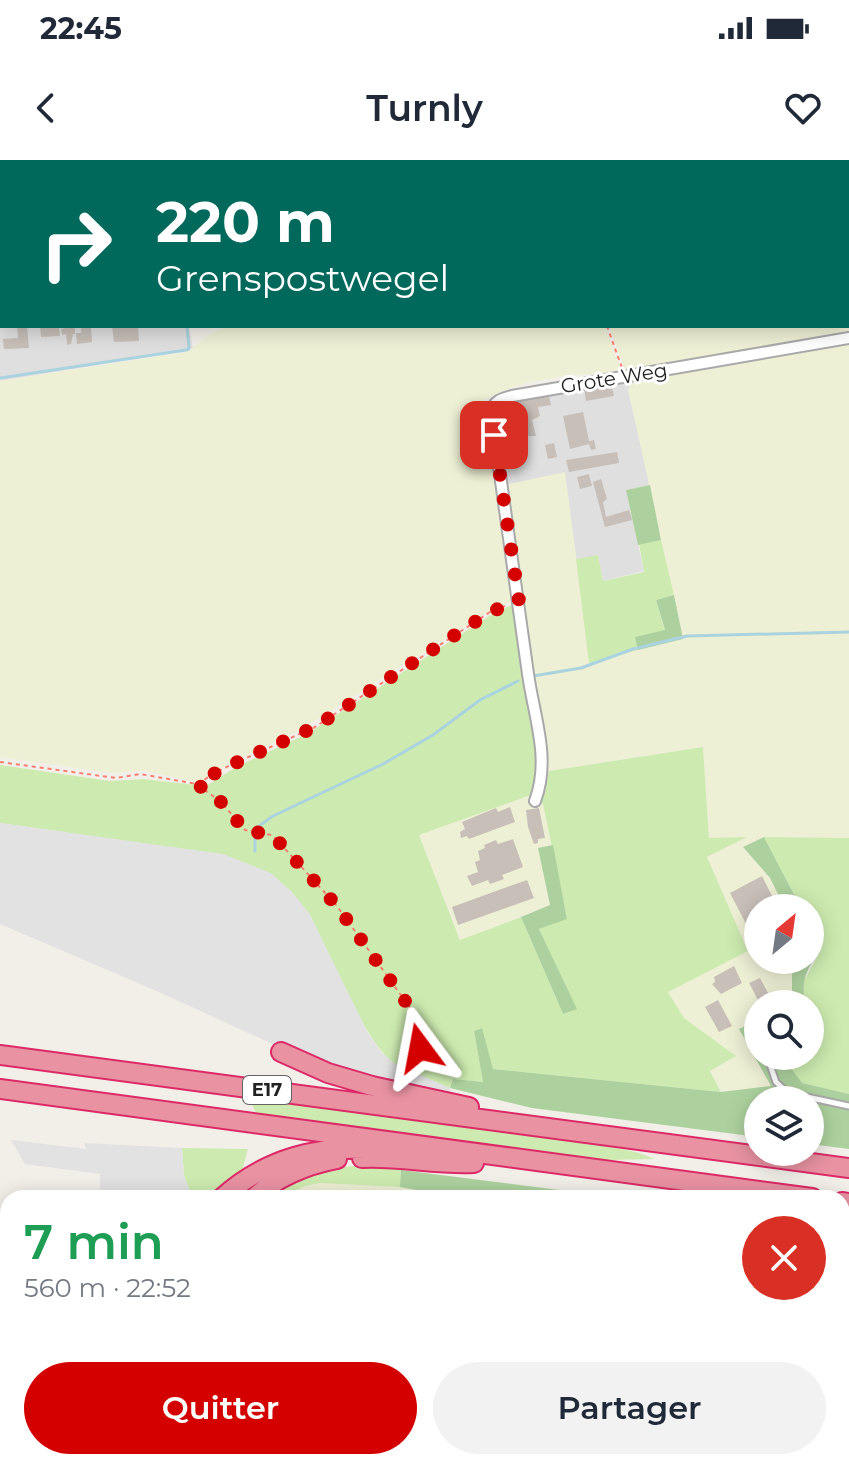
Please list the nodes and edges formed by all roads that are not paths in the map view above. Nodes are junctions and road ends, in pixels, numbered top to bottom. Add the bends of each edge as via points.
1 (849, 338) edge
2 (535, 801) dead end
3 (281, 1052) dead end
4 (0, 1055) edge
5 (772, 1070) edge
6 (0, 1089) edge
7 (849, 1106) edge
8 (533, 1126) junction
9 (494, 1156) junction
10 (474, 1163) junction
11 (849, 1168) edge
12 (232, 1190) edge
13 (266, 1190) edge
14 (751, 1190) edge

1 - 2 street, Grote Weg via 512,396 493,405 542,754
3 - 8 highway via 372,1086
4 - 8 highway, E17
5 - 7 lane via 788,1093
6 - 9 highway, E17
8 - 11 highway, E17
9 - 10 highway
9 - 14 highway, E17
10 - 12 highway via 331,1149 273,1164
10 - 13 highway via 337,1159 288,1175

